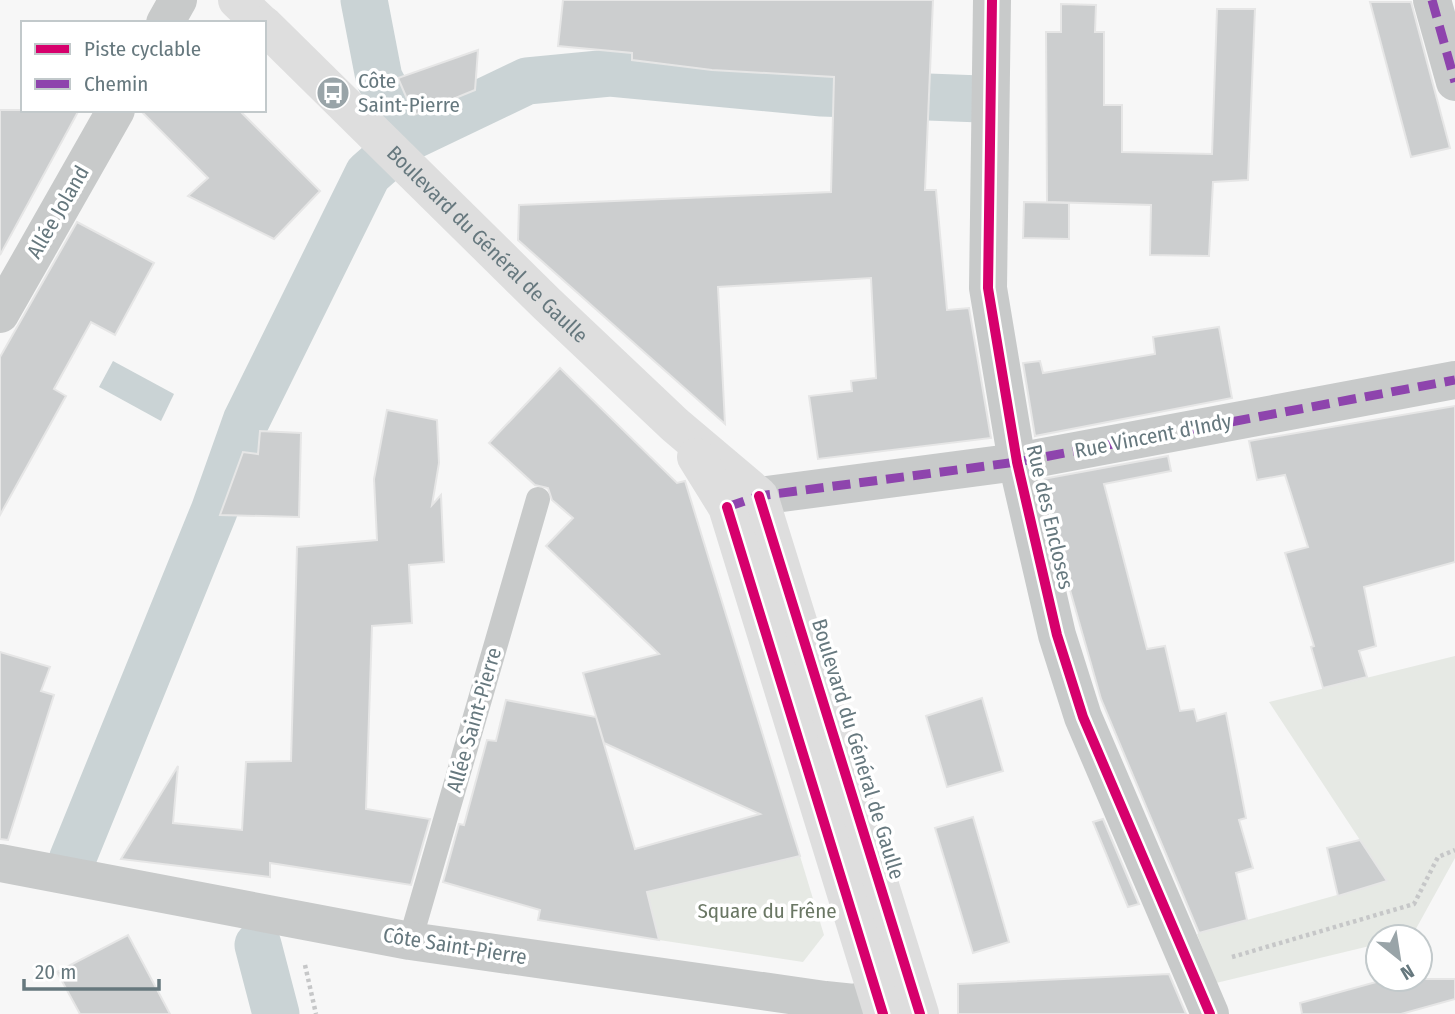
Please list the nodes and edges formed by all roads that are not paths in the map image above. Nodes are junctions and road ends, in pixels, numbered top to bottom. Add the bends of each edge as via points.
1 (178, 0) edge
2 (237, 0) edge
3 (992, 0) edge
4 (1432, 0) edge
5 (166, 21) edge
6 (260, 21) edge
7 (266, 27) edge
8 (1455, 82) edge
9 (115, 112) edge
10 (0, 314) edge
11 (1455, 380) edge
12 (1017, 462) junction
13 (538, 499) dead end
14 (743, 502) junction
15 (0, 863) edge
16 (410, 940) junction
17 (898, 1003) edge
18 (1210, 1014) edge

1 - 5 street
2 - 6 street, Boulevard du Général de Gaulle
3 - 12 street, Rue des Encloses via 988,288
4 - 8 street
7 - 14 street, Boulevard du Général de Gaulle via 675,425
9 - 10 street, Allée Joland
11 - 12 street, Rue Vincent d'Indy
12 - 14 street, Rue Vincent d'Indy
12 - 18 street, Rue des Encloses via 1057,635 1083,717
13 - 16 lane, Allée Saint-Pierre
14 - 17 street, Boulevard du Général de Gaulle
15 - 16 street, Côte Saint-Pierre
16 - 17 street, Côte Saint-Pierre via 825,1000

